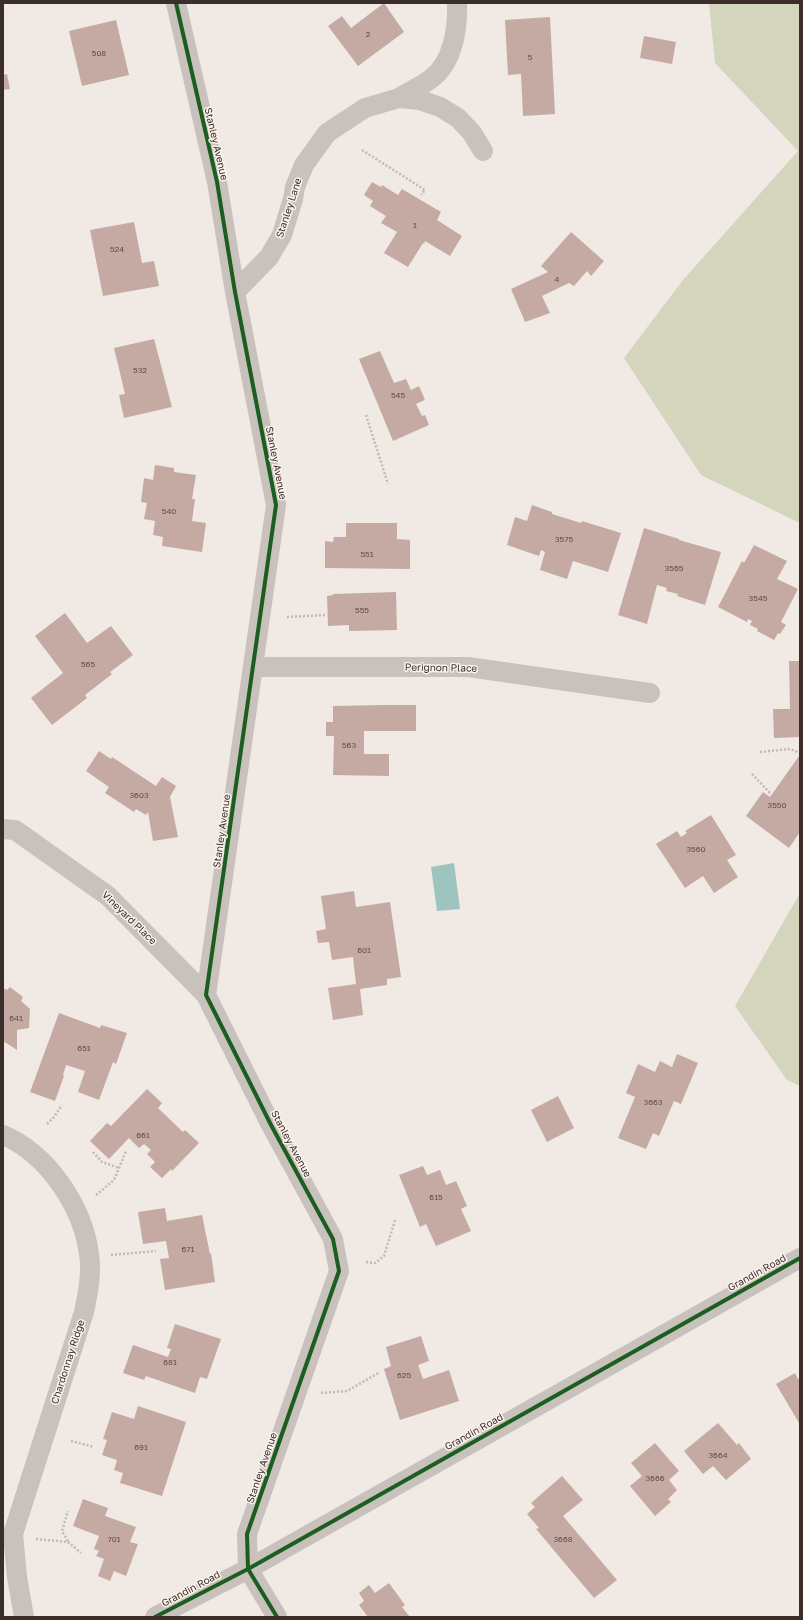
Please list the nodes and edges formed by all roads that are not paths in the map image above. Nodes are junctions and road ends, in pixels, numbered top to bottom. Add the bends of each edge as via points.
1 (176, 3) edge
2 (457, 3) edge
3 (399, 98) junction
4 (483, 151) dead end
5 (235, 292) junction
6 (254, 667) junction
7 (650, 693) dead end
8 (4, 824) edge
9 (206, 995) junction
10 (3, 1135) edge
11 (800, 1258) edge
12 (248, 1569) junction
13 (24, 1617) edge
14 (155, 1617) edge
15 (277, 1617) edge

1 - 5 street, Stanley Avenue via 217,182
2 - 3 street via 453,45 446,60 433,78
3 - 4 street, Stanley Lane via 420,100 440,107 458,118 472,133
3 - 5 street, Stanley Lane via 365,108 327,133 304,165 294,187 282,235 273,251
5 - 6 street, Stanley Avenue via 276,505
6 - 7 street, Perignon Place via 468,667
6 - 9 street, Stanley Avenue
8 - 9 street, Vineyard Place via 108,896
9 - 12 street, Stanley Avenue via 271,1125 333,1239 339,1271 247,1534
10 - 13 street, Chardonnay Ridge via 33,1152 59,1180 84,1232 90,1255 89,1289 84,1312 13,1534
11 - 12 street, Grandin Road
12 - 14 street, Grandin Road
12 - 15 street, Stanley Avenue

